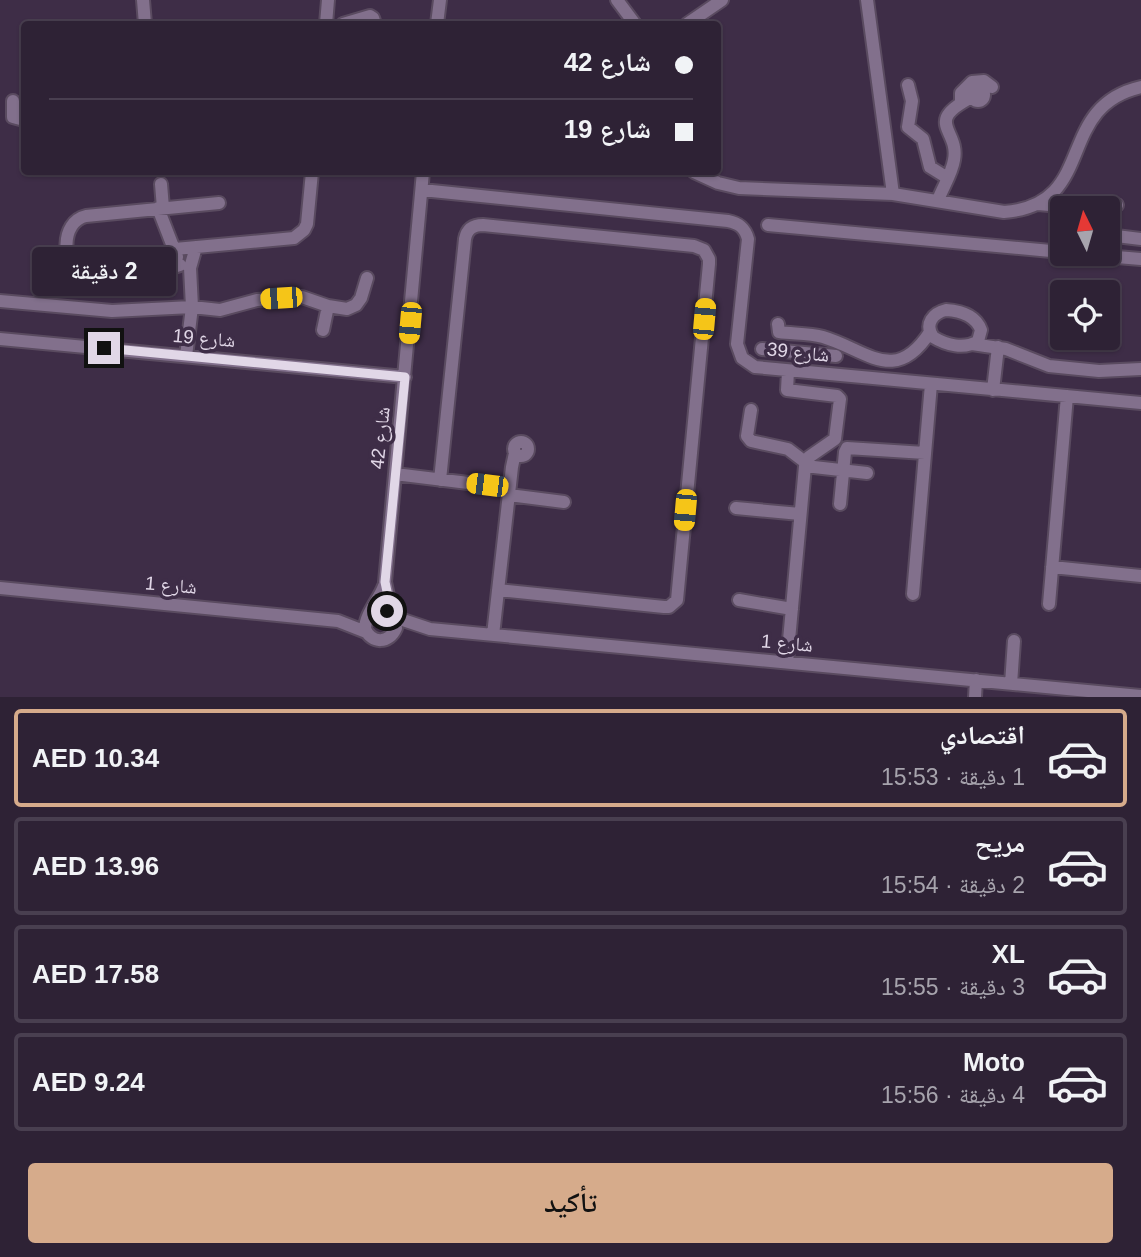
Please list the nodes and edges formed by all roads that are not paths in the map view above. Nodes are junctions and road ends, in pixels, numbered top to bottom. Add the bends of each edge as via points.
1 (143, 0) edge
2 (328, 0) edge
3 (440, 0) edge
4 (617, 0) edge
5 (722, 0) edge
6 (867, 0) edge
7 (145, 21) edge
8 (326, 21) edge
9 (354, 21) edge
10 (374, 21) edge
11 (437, 21) edge
12 (633, 21) edge
13 (691, 21) edge
14 (908, 85) dead end
15 (1141, 87) edge
16 (980, 93) dead end
17 (13, 100) dead end
18 (21, 119) edge
19 (312, 175) edge
20 (424, 175) edge
21 (701, 175) edge
22 (946, 177) junction
23 (161, 184) dead end
24 (422, 190) junction
25 (893, 194) junction
26 (938, 200) junction
27 (219, 203) dead end
28 (1038, 204) junction
29 (1050, 205) edge
30 (160, 208) junction
31 (768, 225) dead end
32 (1120, 236) edge
33 (1141, 239) edge
34 (196, 247) junction
35 (175, 249) junction
36 (1050, 251) edge
37 (1120, 257) edge
38 (1141, 259) edge
39 (185, 269) junction
40 (368, 278) dead end
41 (0, 301) edge
42 (328, 306) junction
43 (192, 307) junction
44 (980, 325) junction
45 (323, 330) dead end
46 (930, 332) junction
47 (0, 339) edge
48 (972, 344) junction
49 (998, 347) junction
50 (762, 349) dead end
51 (779, 351) junction
52 (186, 356) junction
53 (836, 356) dead end
54 (1141, 369) edge
55 (782, 371) junction
56 (405, 377) junction
57 (931, 384) junction
58 (993, 390) junction
59 (1067, 396) junction
60 (1141, 403) edge
61 (751, 410) dead end
62 (515, 453) dead end
63 (925, 453) junction
64 (805, 464) junction
65 (843, 470) junction
66 (867, 473) dead end
67 (396, 474) junction
68 (440, 480) junction
69 (509, 491) junction
70 (564, 502) dead end
71 (840, 503) dead end
72 (736, 508) dead end
73 (800, 514) junction
74 (1052, 567) junction
75 (1141, 576) edge
76 (385, 582) junction
77 (0, 588) edge
78 (498, 590) junction
79 (913, 594) dead end
80 (739, 600) dead end
81 (1049, 604) dead end
82 (792, 608) junction
83 (370, 613) junction
84 (393, 616) junction
85 (338, 621) junction
86 (430, 629) junction
87 (366, 632) junction
88 (393, 635) junction
89 (494, 635) junction
90 (1014, 641) dead end
91 (788, 663) junction
92 (976, 680) junction
93 (1011, 684) junction
94 (1141, 696) edge
95 (975, 697) edge

1 - 7 street
2 - 8 street
3 - 11 street
4 - 12 street
5 - 13 street
6 - 25 street
9 - 10 street via 371,16
14 - 22 street via 912,101 908,127 925,144 929,167
15 - 28 street via 1110,99 1095,113 1061,185
16 - 22 street via 955,107 947,118 955,157
17 - 18 street via 13,117
19 - 34 street via 307,224 300,235
20 - 24 street, شارع 42
21 - 25 street via 739,188
22 - 26 street
23 - 30 street
24 - 55 street, شارع 39 via 739,224 748,239 738,352 748,364
24 - 56 street, شارع 42
25 - 26 street
26 - 28 street via 1004,212
27 - 30 street
28 - 29 street
30 - 35 street
30 - 39 street via 79,217 67,232 70,262 82,276 94,279
31 - 36 street
32 - 33 street
34 - 35 street
34 - 39 street
35 - 39 street
37 - 38 street
39 - 43 street
40 - 42 street via 354,306
41 - 43 street via 112,311
42 - 43 street via 298,297 257,300 220,310
42 - 45 street
43 - 52 street
44 - 46 street via 965,314 946,310 932,317
44 - 48 street via 980,338
44 - 49 street
46 - 48 street via 949,344
46 - 51 street via 916,351 897,360 873,358 820,337 779,328
47 - 52 street, شارع 19
48 - 49 street
49 - 54 street via 1049,366
49 - 58 street
50 - 51 street
51 - 53 street
51 - 55 street
52 - 56 street, شارع 19
55 - 57 street, شارع 39
55 - 64 street via 787,390 835,395 840,400 835,439
56 - 67 street, شارع 42
57 - 58 street, شارع 39
57 - 63 street
58 - 59 street, شارع 39
59 - 60 street, شارع 39
59 - 74 street
61 - 64 street via 748,439 788,449
62 - 69 street
63 - 65 street via 850,447
63 - 79 street
64 - 65 street
64 - 73 street
65 - 66 street
65 - 71 street
67 - 68 street
67 - 76 street, شارع 42
68 - 69 street
68 - 78 street via 469,230 483,225 700,247 707,254 677,600 664,607
69 - 70 street
69 - 78 street
72 - 73 street
73 - 82 street
74 - 75 street
74 - 81 street
76 - 83 street, شارع 42
76 - 84 street, شارع 42
77 - 85 street, شارع 1
78 - 89 street
80 - 82 street
82 - 91 street
83 - 84 street via 384,610
83 - 85 street, شارع 1
83 - 87 street
84 - 86 street, شارع 1
84 - 88 street
85 - 87 street, شارع 1
86 - 88 street, شارع 1
86 - 89 street, شارع 1
87 - 88 street via 377,640
89 - 91 street, شارع 1
90 - 93 street
91 - 92 street, شارع 1
92 - 93 street, شارع 1
92 - 95 street
93 - 94 street, شارع 1

